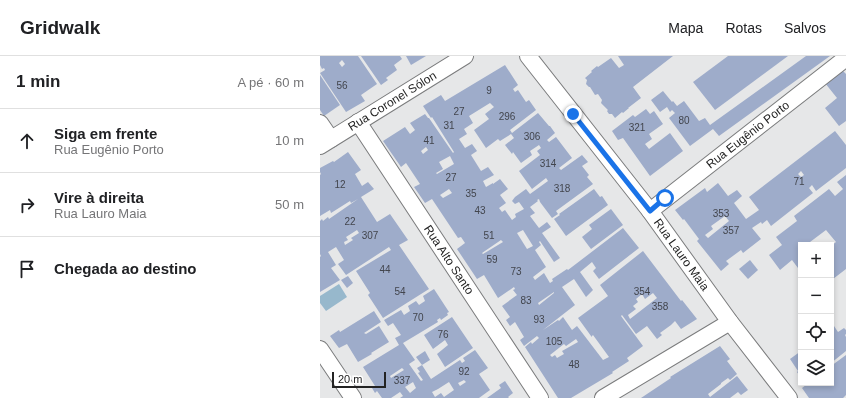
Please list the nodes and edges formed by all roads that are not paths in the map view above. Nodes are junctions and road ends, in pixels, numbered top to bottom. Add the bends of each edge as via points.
1 (465, 56) edge
2 (528, 56) edge
3 (846, 58) edge
4 (358, 122) junction
5 (320, 123) edge
6 (326, 143) edge
7 (650, 211) junction
8 (730, 322) junction
9 (320, 349) edge
10 (353, 398) edge
11 (540, 398) edge
12 (603, 398) edge
13 (789, 398) edge

1 - 4 street, Rua Coronel Sólon
2 - 7 street, Rua Lauro Maia
3 - 7 street, Rua Eugênio Porto
4 - 6 street, Rua Coronel Sólon
4 - 11 street, Rua Alto Santo
5 - 6 street
7 - 8 street, Rua Lauro Maia
8 - 12 street
8 - 13 street, Rua Lauro Maia
9 - 10 street

